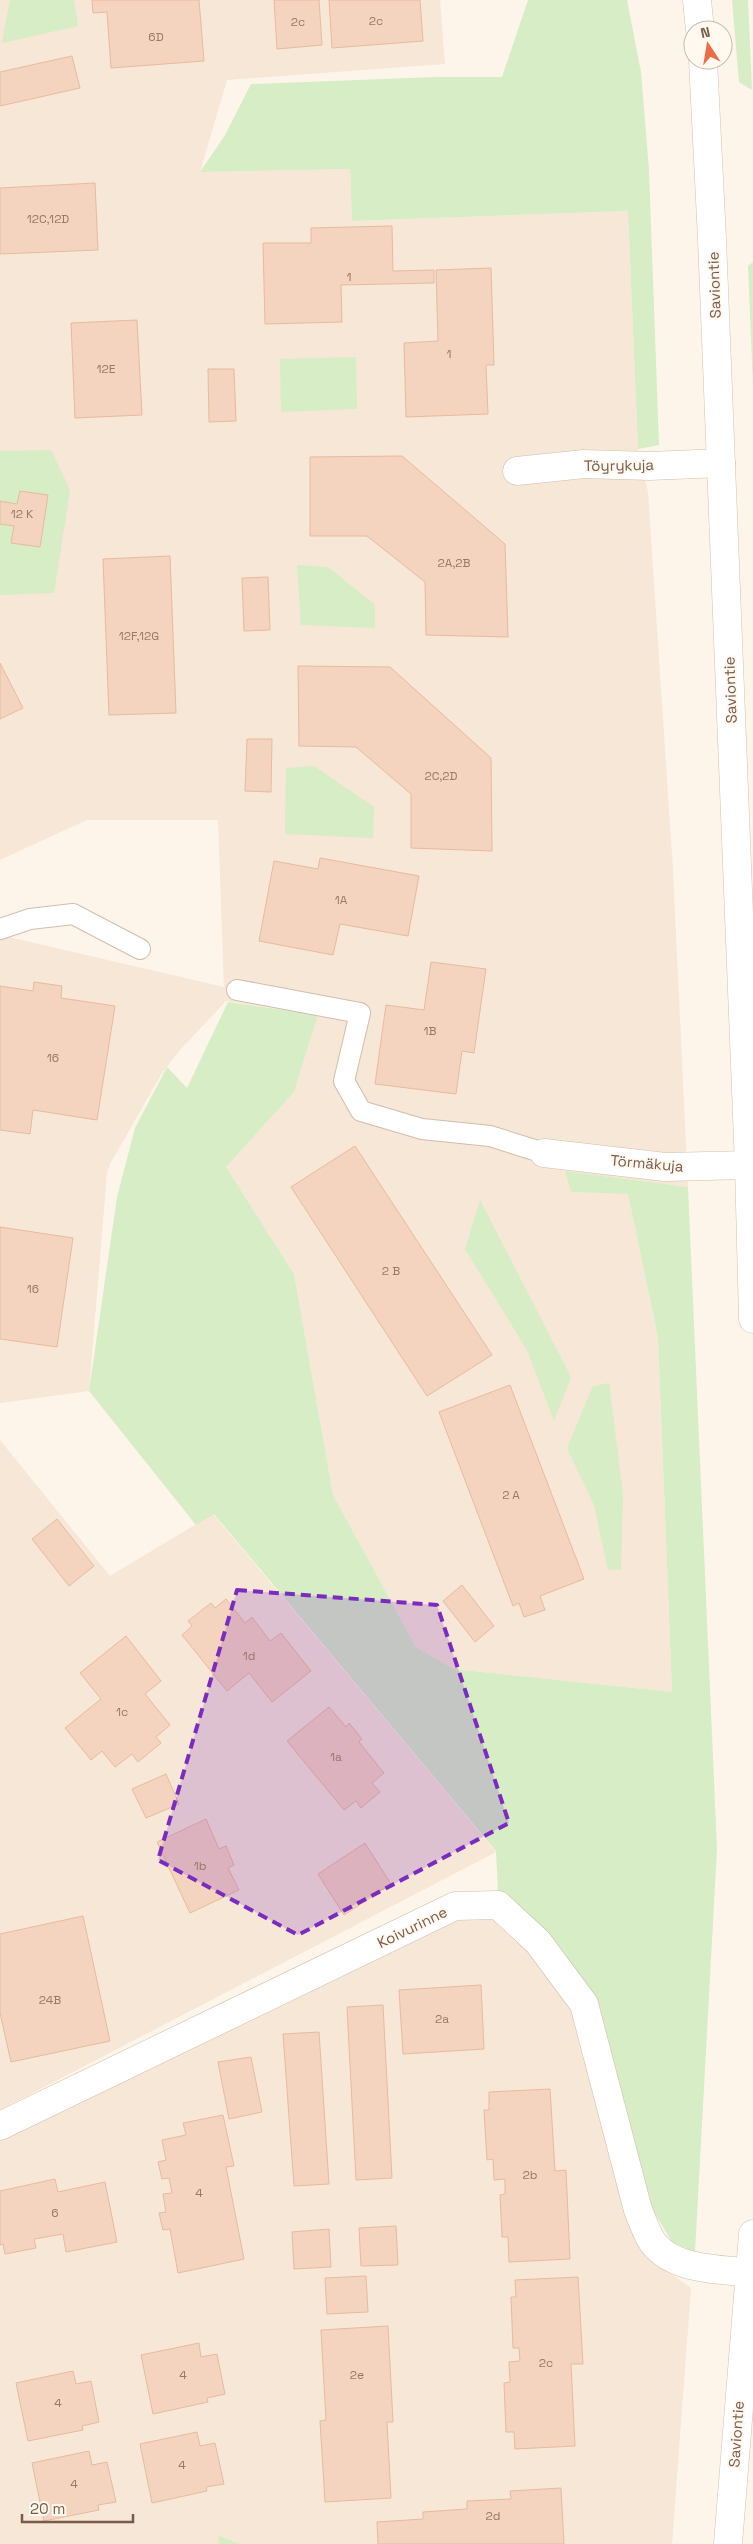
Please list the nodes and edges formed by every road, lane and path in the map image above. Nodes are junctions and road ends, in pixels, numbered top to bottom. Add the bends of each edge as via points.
1 (703, 70) edge
2 (720, 462) junction
3 (517, 470) dead end
4 (0, 929) edge
5 (140, 949) dead end
6 (237, 990) dead end
7 (544, 1153) joint
8 (749, 1165) junction
9 (753, 1319) edge
10 (0, 2126) edge
11 (753, 2234) edge
12 (751, 2273) edge
13 (728, 2544) edge

1 - 2 main road, Saviontie
2 - 3 main road, Töyrykuja via 650,466 584,464
2 - 8 main road, Saviontie
4 - 5 lane via 30,919 73,914
6 - 7 lane via 360,1013 344,1081 361,1111 422,1129 490,1136
7 - 8 main road, Törmäkuja via 665,1167
8 - 9 main road, Saviontie
10 - 12 main road, Koivurinne via 455,1906 498,1905 538,1942 584,2004 638,2210 651,2240 666,2255 686,2263
11 - 12 main road, Saviontie
12 - 13 main road, Saviontie

